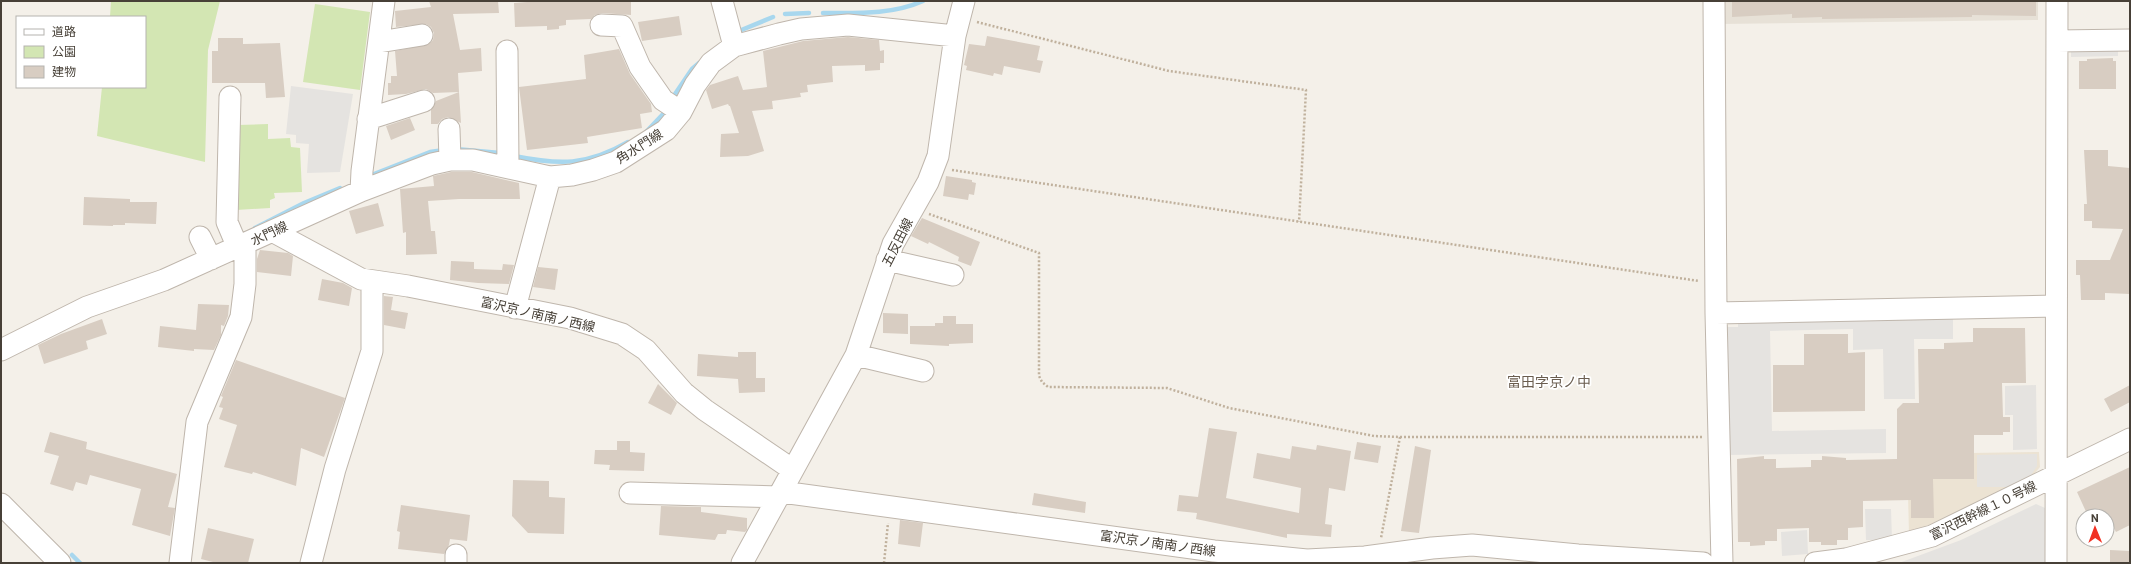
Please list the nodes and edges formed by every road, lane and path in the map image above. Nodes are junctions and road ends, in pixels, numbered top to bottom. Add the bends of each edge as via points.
1 (384, 1) edge
2 (722, 1) edge
3 (1714, 1) edge
4 (2057, 1) edge
5 (959, 18) edge
6 (602, 25) dead end
7 (422, 35) dead end
8 (2130, 40) edge
9 (2057, 41) junction
10 (379, 42) junction
11 (734, 46) junction
12 (508, 51) dead end
13 (230, 97) dead end
14 (424, 100) dead end
15 (681, 112) junction
16 (368, 119) junction
17 (508, 166) junction
18 (934, 168) junction
19 (550, 177) junction
20 (361, 191) junction
21 (915, 208) junction
22 (1299, 222) junction
23 (272, 231) junction
24 (200, 238) dead end
25 (241, 246) junction
26 (211, 259) junction
27 (887, 260) junction
28 (953, 275) dead end
29 (372, 281) junction
30 (1716, 284) junction
31 (2056, 306) junction
32 (515, 308) junction
33 (1716, 313) junction
34 (1, 350) edge
35 (856, 355) junction
36 (924, 372) dead end
37 (1400, 437) junction
38 (1719, 437) junction
39 (2130, 439) edge
40 (793, 470) junction
41 (2056, 475) junction
42 (630, 493) dead end
43 (781, 494) junction
44 (1, 504) edge
45 (889, 507) junction
46 (1369, 559) edge
47 (60, 563) edge
48 (180, 563) edge
49 (311, 563) edge
50 (742, 563) edge
51 (884, 563) edge
52 (1703, 563) edge
53 (1722, 563) edge
54 (1815, 563) edge
55 (2056, 563) edge

1 - 10 street
2 - 11 street
3 - 30 street
4 - 9 street
5 - 11 street, 角水門線 via 801,29
5 - 18 street, 五反田線 via 946,113
5 - 22 path via 1170,71 1306,90
6 - 15 street via 622,26 640,67 663,100
7 - 10 street
8 - 9 street
9 - 31 street
10 - 16 street
11 - 15 street, 角水門線 via 711,63 695,85
12 - 17 street
13 - 25 street via 227,222
14 - 16 street
15 - 19 street, 角水門線 via 666,130 616,162 572,175
16 - 20 street
17 - 19 street, 角水門線
17 - 20 street, 角水門線 via 473,160 450,147 432,164
18 - 21 street, 五反田線
18 - 22 path
19 - 32 street
20 - 23 street, 水門線
21 - 27 street, 五反田線 via 893,244
21 - 37 path via 1039,253 1040,376 1048,387 1167,388 1229,408 1374,436
22 - 30 path
23 - 25 street, 水門線
23 - 29 street, 富沢京ノ南南ノ西線 via 361,279
24 - 26 street
25 - 26 street, 水門線
25 - 48 street via 245,284 241,317 197,422
26 - 34 street, 水門線 via 136,291 87,307
27 - 28 street
27 - 35 street, 五反田線
29 - 32 street, 富沢京ノ南南ノ西線
29 - 49 street via 372,351 335,469
30 - 33 street
31 - 33 street
31 - 41 street
32 - 40 street, 富沢京ノ南南ノ西線 via 570,318 622,334 646,350 684,393 705,410
33 - 38 street
35 - 36 street
35 - 40 street, 五反田線
37 - 38 path
37 - 46 path
38 - 53 street
39 - 41 street, 富沢西幹線１０号線
40 - 43 street, 五反田線
41 - 54 street, 富沢西幹線１０号線 via 1932,536 1846,559
41 - 55 street
42 - 43 street, 富沢京ノ南南ノ西線
43 - 45 street, 富沢京ノ南南ノ西線
43 - 50 street, 五反田線
44 - 47 street
45 - 46 street, 富沢京ノ南南ノ西線 via 1214,551 1307,560
45 - 51 path
46 - 52 street, 富沢京ノ南南ノ西線 via 1472,545

